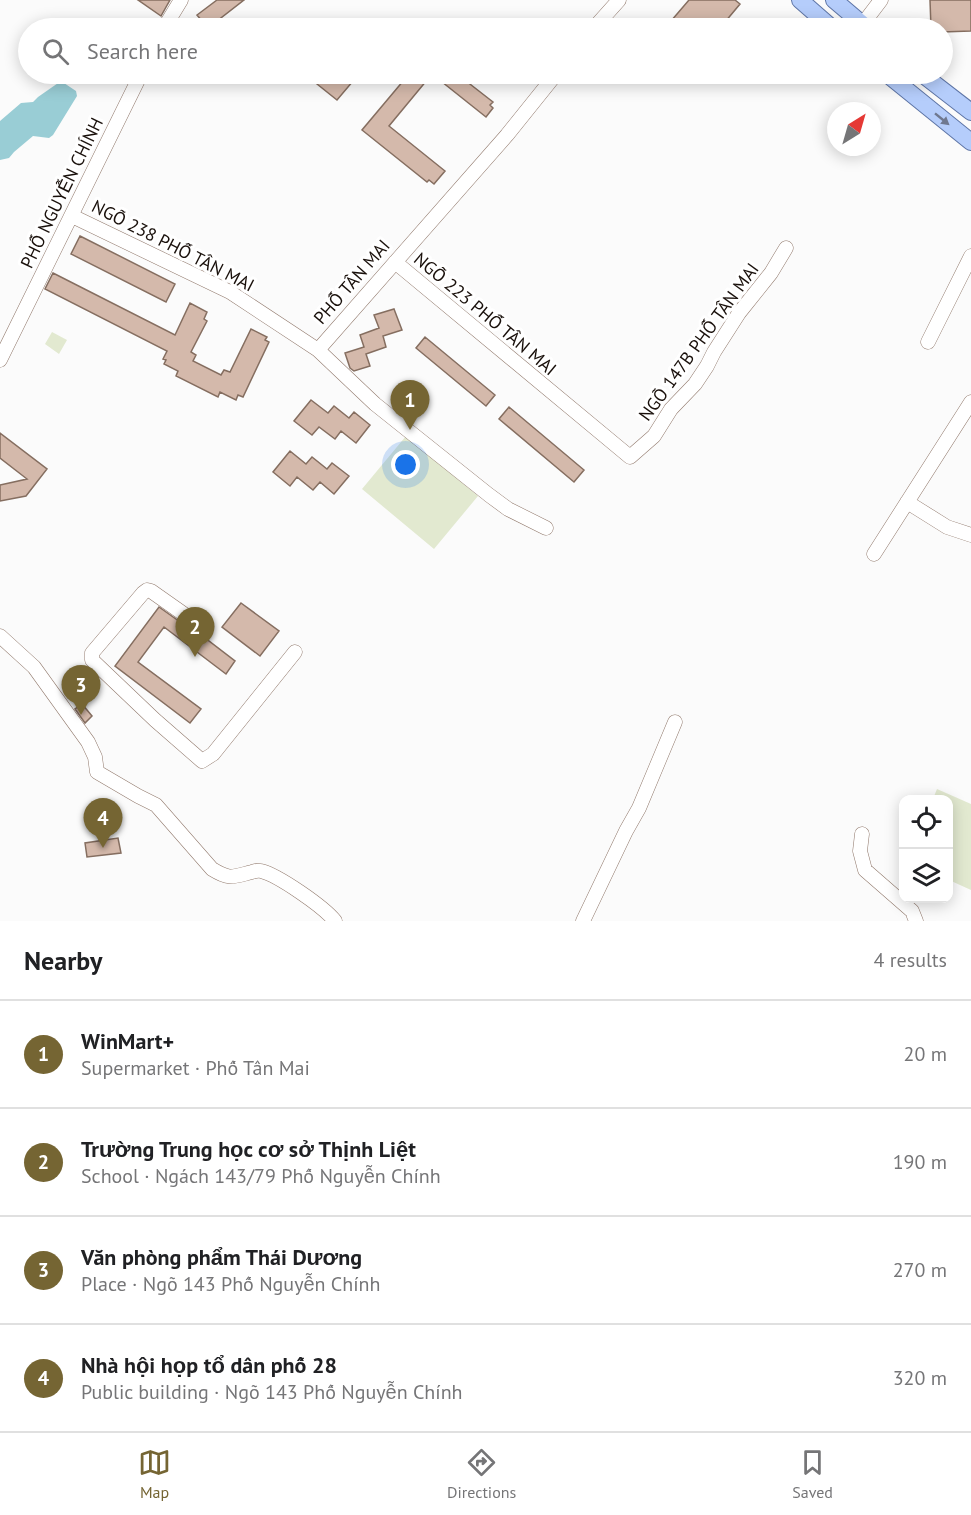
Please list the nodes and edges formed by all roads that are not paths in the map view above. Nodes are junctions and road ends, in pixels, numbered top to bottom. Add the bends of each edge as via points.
1 (181, 0) edge
2 (619, 0) edge
3 (800, 0) edge
4 (834, 0) edge
5 (881, 0) edge
6 (170, 18) edge
7 (603, 18) edge
8 (821, 18) edge
9 (855, 18) edge
10 (870, 18) edge
11 (136, 84) edge
12 (548, 84) edge
13 (899, 84) edge
14 (920, 84) edge
15 (935, 84) edge
16 (913, 96) junction
17 (971, 112) edge
18 (971, 142) edge
19 (72, 216) junction
20 (786, 248) dead end
21 (971, 256) edge
22 (395, 262) junction
23 (928, 342) dead end
24 (318, 350) junction
25 (0, 360) edge
26 (552, 394) joint
27 (971, 402) edge
28 (907, 502) junction
29 (546, 528) dead end
30 (971, 535) edge
31 (874, 554) dead end
32 (205, 629) dead end
33 (0, 636) edge
34 (295, 652) dead end
35 (675, 722) dead end
36 (862, 834) dead end
37 (335, 921) edge
38 (583, 921) edge
39 (916, 921) edge

1 - 6 street
2 - 7 street
3 - 8 main road
4 - 9 main road
5 - 10 street
11 - 19 street, PHỐ NGUYỄN CHÍNH
12 - 22 street, PHỐ TÂN MAI via 524,114 479,156
13 - 16 main road
14 - 16 main road
15 - 17 main road
16 -> 18 main road
19 - 24 street, NGÕ 238 PHỐ TÂN MAI via 230,292
19 - 25 street, PHỐ NGUYỄN CHÍNH
20 - 26 street, NGÕ 147B PHỐ TÂN MAI via 738,314 695,384 671,409 654,436 630,457
21 - 23 street
22 - 24 street, PHỐ TÂN MAI
22 - 26 street, NGÕ 223 PHỐ TÂN MAI
24 - 29 street, PHỐ TÂN MAI via 375,404 481,489 508,509
27 - 28 street
28 - 30 street via 947,527
28 - 31 street
32 - 34 street via 147,590 92,653 92,660 202,761 213,754
33 - 37 street via 34,667 88,741 97,772 156,805 212,869 223,876 231,878 259,870 279,879
35 - 38 street via 639,808
36 - 39 street via 860,851 865,870 912,911

